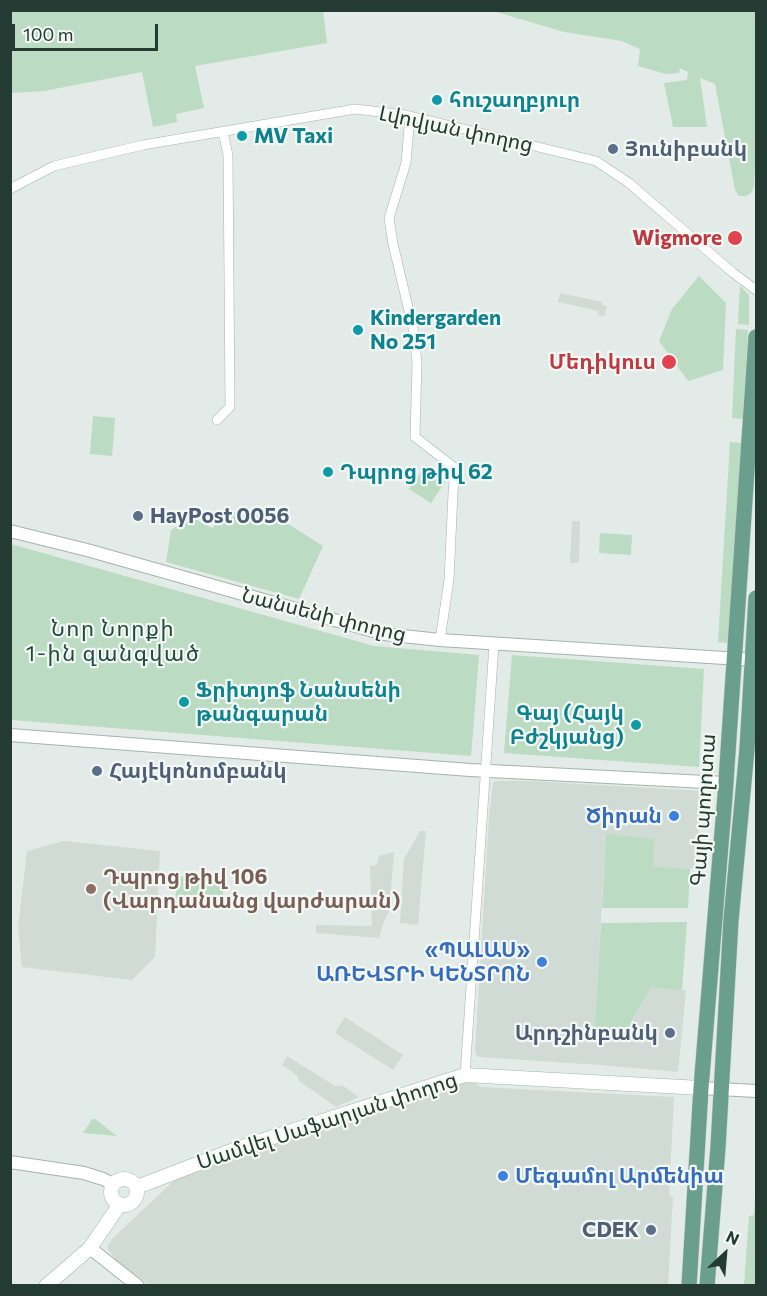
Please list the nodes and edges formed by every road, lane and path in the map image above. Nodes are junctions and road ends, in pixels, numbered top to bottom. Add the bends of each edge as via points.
1 (410, 116) junction
2 (223, 132) junction
3 (10, 189) edge
4 (756, 290) edge
5 (756, 337) edge
6 (217, 420) dead end
7 (10, 531) edge
8 (756, 598) edge
9 (440, 640) junction
10 (494, 644) junction
11 (735, 659) junction
12 (754, 660) edge
13 (10, 735) edge
14 (485, 770) junction
15 (726, 783) junction
16 (465, 1075) junction
17 (701, 1088) junction
18 (721, 1089) junction
19 (756, 1091) edge
20 (10, 1162) edge
21 (113, 1184) junction
22 (137, 1187) junction
23 (120, 1204) junction
24 (90, 1248) junction
25 (46, 1286) edge
26 (138, 1286) edge
27 (689, 1286) edge
28 (707, 1286) edge

1 - 2 street, Լվովյան փողոց via 355,109
1 - 4 street, Լվովյան փողոց via 596,160
1 - 9 street via 406,163 389,218 413,328 417,362 415,437 455,468
2 - 3 street, Լվովյան փողոց via 54,166
2 - 6 street via 228,155 230,407
5 - 11 main road, Գայի պողոտա
7 - 9 street, Նանսենի փողոց via 384,634
8 - 12 main road, Գայի պողոտա
9 - 10 street, Նանսենի փողոց
10 - 11 street, Նանսենի փողոց
10 - 14 street
11 - 12 street, Նանսենի փողոց
11 - 15 main road, Գայի պողոտա
12 - 18 main road, Գայի պողոտա
13 - 14 street
14 - 15 street
14 - 16 street
15 - 17 main road, Գայի պողոտա
16 - 17 main road, Սամվել Սաֆարյան փողոց
16 - 22 main road, Սամվել Սաֆարյան փողոց via 236,1149
17 - 18 street
17 - 27 main road, Գայի պողոտա
18 - 19 street
18 - 28 main road, Գայի պողոտա
20 - 21 street via 84,1173
21 - 22 main road via 128,1179
21 - 23 main road via 111,1196
22 - 23 main road via 135,1199
23 - 24 main road
24 - 25 main road
24 - 26 street

